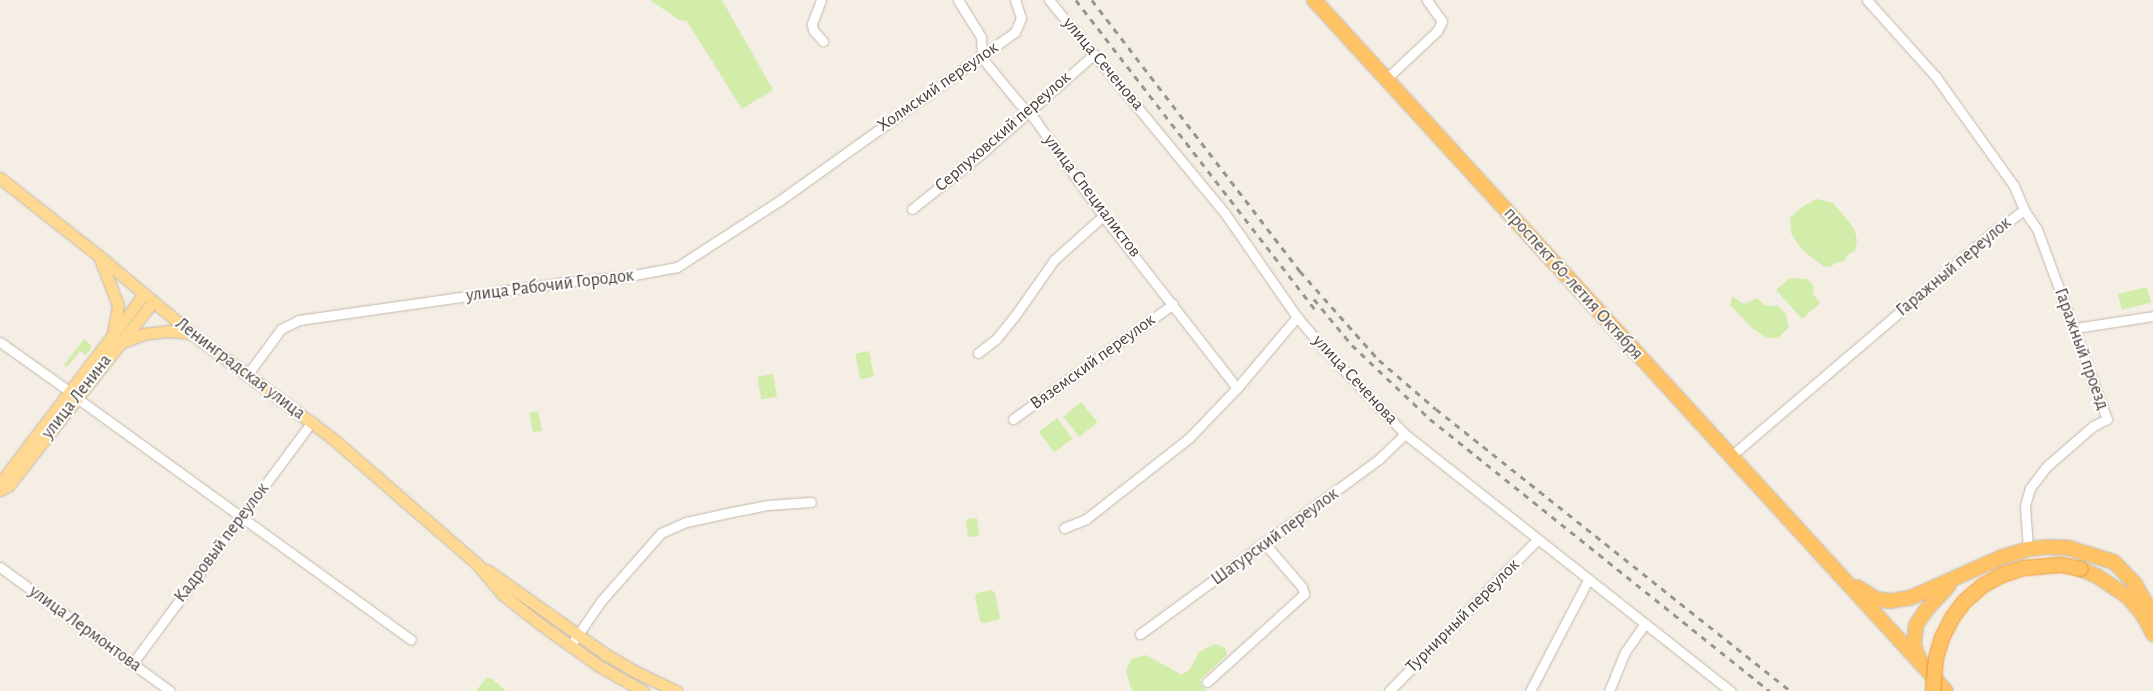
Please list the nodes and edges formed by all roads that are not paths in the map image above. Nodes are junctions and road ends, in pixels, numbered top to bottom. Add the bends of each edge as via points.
1 (821, 0) edge
2 (958, 0) edge
3 (1015, 0) edge
4 (1049, 0) edge
5 (1427, 0) edge
6 (1867, 0) edge
7 (1318, 1) edge
8 (823, 40) dead end
9 (1094, 54) junction
10 (982, 58) junction
11 (1386, 79) junction
12 (1028, 111) junction
13 (844, 154) joint
14 (0, 178) edge
15 (912, 209) dead end
16 (2024, 210) junction
17 (1104, 216) junction
18 (99, 256) junction
19 (148, 298) junction
20 (1173, 304) junction
21 (2153, 316) edge
22 (1297, 317) junction
23 (2075, 328) junction
24 (191, 333) junction
25 (115, 341) junction
26 (0, 342) edge
27 (978, 354) dead end
28 (248, 375) junction
29 (1237, 388) junction
30 (73, 395) junction
31 (1013, 419) dead end
32 (312, 422) junction
33 (1405, 434) junction
34 (1730, 456) junction
35 (0, 483) edge
36 (0, 490) edge
37 (811, 502) dead end
38 (242, 517) junction
39 (1064, 528) dead end
40 (1537, 540) junction
41 (1265, 544) junction
42 (2028, 549) junction
43 (2114, 562) junction
44 (477, 564) junction
45 (0, 567) edge
46 (1833, 568) junction
47 (1956, 579) junction
48 (1588, 580) junction
49 (2153, 602) edge
50 (2153, 616) edge
51 (1645, 623) junction
52 (1140, 634) dead end
53 (2153, 634) edge
54 (577, 636) junction
55 (411, 640) dead end
56 (570, 646) junction
57 (132, 664) junction
58 (1925, 668) junction
59 (1207, 682) dead end
60 (170, 691) edge
61 (643, 691) edge
62 (676, 691) edge
63 (1389, 691) edge
64 (1530, 691) edge
65 (1610, 691) edge
66 (1731, 691) edge
67 (1933, 691) edge
68 (1946, 691) edge

1 - 8 street via 812,24 813,30
2 - 10 street via 981,36
3 - 10 street, Холмский переулок via 1021,13 1020,24 1015,32
4 - 9 street, улица Сеченова
5 - 11 street via 1442,21 1440,26 1433,37
6 - 16 street, Гаражный переулок via 1936,77 2014,186
7 - 11 highway, проспект 60-летия Октября
9 - 12 street, Серпуховский переулок
9 - 22 street, улица Сеченова via 1224,212
10 - 12 street, улица Специалистов
10 - 13 street, Холмский переулок
11 - 34 highway, проспект 60-летия Октября
12 - 15 street, Серпуховский переулок via 980,156
12 - 17 street, улица Специалистов
13 - 28 street, улица Рабочий Городок via 678,267 298,320 281,329
14 - 18 main road, Ленинградская улица
16 - 23 street, Гаражный проезд via 2037,228
16 - 34 street, Гаражный переулок via 1986,237
17 - 20 street, улица Специалистов
17 - 27 street via 1054,260 1014,317
18 - 19 main road, Ленинградская улица
18 - 25 main road via 118,305
19 - 24 main road, Ленинградская улица
19 - 25 main road, улица Ленина
20 - 29 street, улица Специалистов
20 - 31 street, Вяземский переулок
21 - 23 street
22 - 29 street
22 - 33 street, улица Сеченова
23 - 42 street, Гаражный проезд via 2106,419 2093,426 2046,467 2030,488 2025,506
24 - 25 main road via 168,331
24 - 28 main road, Ленинградская улица
25 - 30 main road, улица Ленина
26 - 30 street
28 - 32 main road, Ленинградская улица
29 - 39 street via 1161,462 1086,519
30 - 35 main road, улица Ленина
30 - 36 main road, улица Ленина via 8,486
30 - 38 street
32 - 38 street, Кадровый переулок
32 - 44 main road, Ленинградская улица
33 - 40 street, улица Сеченова
33 - 41 street, Шатурский переулок via 1379,459
34 - 46 highway, проспект 60-летия Октября
37 - 54 street via 732,512 686,522 661,533 601,601
38 - 55 street
38 - 57 street, Кадровый переулок
40 - 48 street, улица Сеченова
40 - 63 street, Турнирный переулок
41 - 52 street, Шатурский переулок
41 - 59 street via 1302,587 1304,594
42 - 43 highway, проспект 60-летия Октября via 2069,548
42 - 47 highway, проспект 60-летия Октября via 2002,557
43 - 49 main road via 2135,577
43 - 50 highway, проспект 60-летия Октября via 2135,584
44 - 54 main road via 510,584
44 - 56 main road via 502,594
45 - 57 street, улица Лермонтова
46 - 47 highway, проспект 60-летия Октября via 1876,598 1890,601 1910,598
46 - 58 highway, проспект 60-летия Октября
47 - 58 highway via 1939,594 1916,625 1914,645
48 - 51 street, улица Сеченова
48 - 64 street
51 - 65 street via 1625,652
51 - 66 street, улица Сеченова
53 - 67 highway, bridge via 2142,613 2127,596 2097,576 2062,565 2024,568 1982,586 1952,618 1936,658
54 - 56 street
54 - 62 main road via 634,672
56 - 61 main road
57 - 60 street, улица Лермонтова
58 - 68 highway, проспект 60-летия Октября

